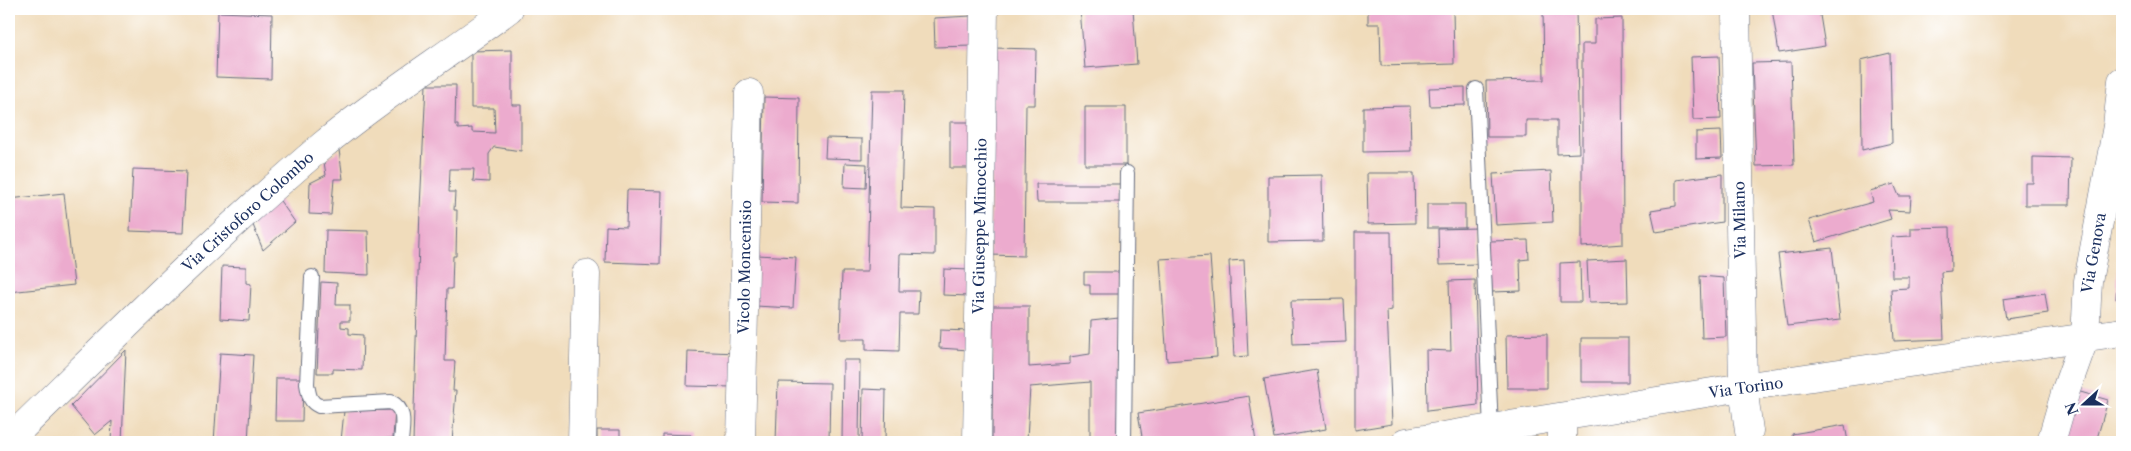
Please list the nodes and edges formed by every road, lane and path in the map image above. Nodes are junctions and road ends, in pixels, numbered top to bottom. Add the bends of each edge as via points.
1 (509, 9) edge
2 (984, 9) edge
3 (1736, 9) edge
4 (2122, 81) edge
5 (1476, 89) dead end
6 (749, 93) dead end
7 (1127, 173) dead end
8 (586, 274) dead end
9 (312, 277) dead end
10 (2122, 332) edge
11 (2085, 337) junction
12 (1754, 386) junction
13 (1490, 428) junction
14 (1562, 430) edge
15 (1757, 436) edge
16 (9, 440) edge
17 (401, 442) edge
18 (582, 442) edge
19 (741, 442) edge
20 (977, 442) edge
21 (1124, 442) edge
22 (1406, 442) edge
23 (2051, 442) edge

1 - 16 street, Via Cristoforo Colombo via 325,144 216,239
2 - 20 street, Via Giuseppe Minocchio
3 - 12 street, Via Milano
4 - 11 street, Via Genova via 2118,126 2088,281
5 - 13 lane
6 - 19 street, Vicolo Moncenisio
7 - 21 lane
8 - 18 street
9 - 17 lane via 309,397 318,406 391,402 399,406 403,414
10 - 11 street, Via Torino
11 - 12 street, Via Torino
11 - 23 street, Via Genova
12 - 14 street, Via Torino
12 - 15 street, Via Milano
13 - 14 street, Via Torino
13 - 22 street, Via Torino

